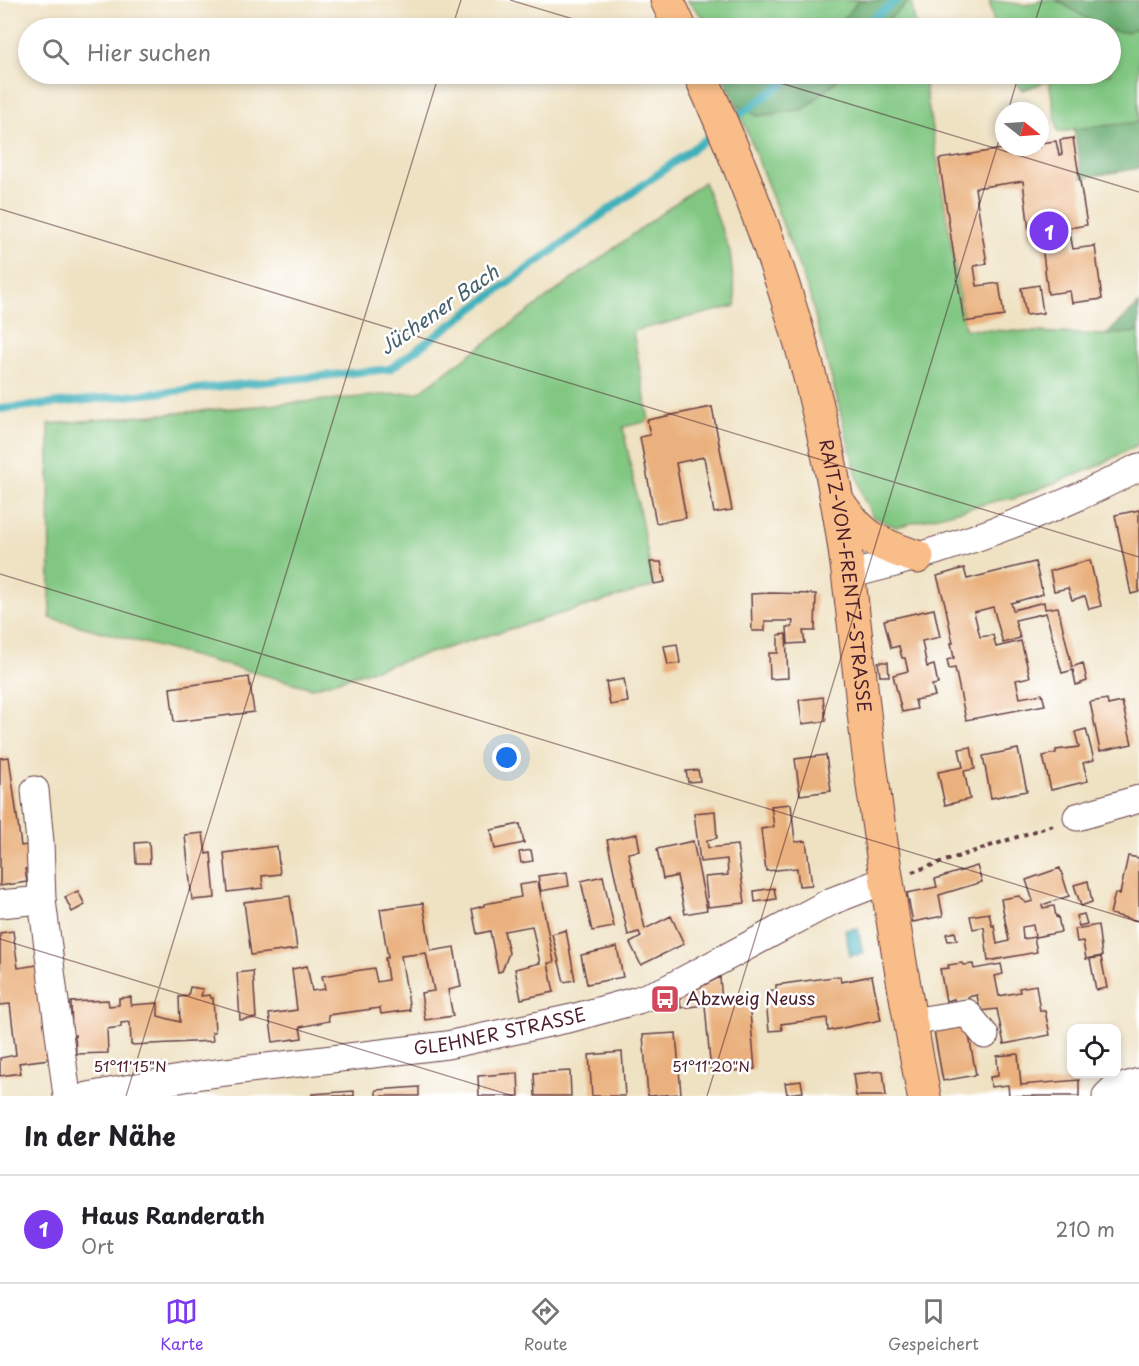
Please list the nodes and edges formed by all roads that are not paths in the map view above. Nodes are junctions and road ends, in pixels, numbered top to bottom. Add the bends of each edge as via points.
1 (667, 0) edge
2 (675, 18) edge
3 (705, 84) edge
4 (1139, 467) edge
5 (836, 499) junction
6 (917, 557) junction
7 (848, 575) junction
8 (35, 790) dead end
9 (1139, 799) edge
10 (1077, 818) road end
11 (886, 880) junction
12 (42, 900) junction
13 (0, 904) edge
14 (911, 1022) junction
15 (985, 1035) dead end
16 (1139, 1082) edge
17 (67, 1096) edge
18 (88, 1096) edge
19 (924, 1096) edge
20 (1106, 1096) edge

1 - 2 main road
3 - 5 main road, RAITZ-VON-FRENTZ-STRASSE via 750,189 785,286 812,384
4 - 6 street via 1037,514
5 - 6 main road via 868,537
5 - 7 main road, RAITZ-VON-FRENTZ-STRASSE
6 - 7 street
7 - 11 main road, RAITZ-VON-FRENTZ-STRASSE
8 - 12 street
9 - 10 street
11 - 14 main road, RAITZ-VON-FRENTZ-STRASSE
11 - 18 street, GLEHNER STRASSE via 832,902 665,990 582,1016 426,1049 201,1076
12 - 13 street
12 - 17 street
14 - 15 street via 967,1013
14 - 19 main road, RAITZ-VON-FRENTZ-STRASSE
16 - 20 street via 1112,1090

